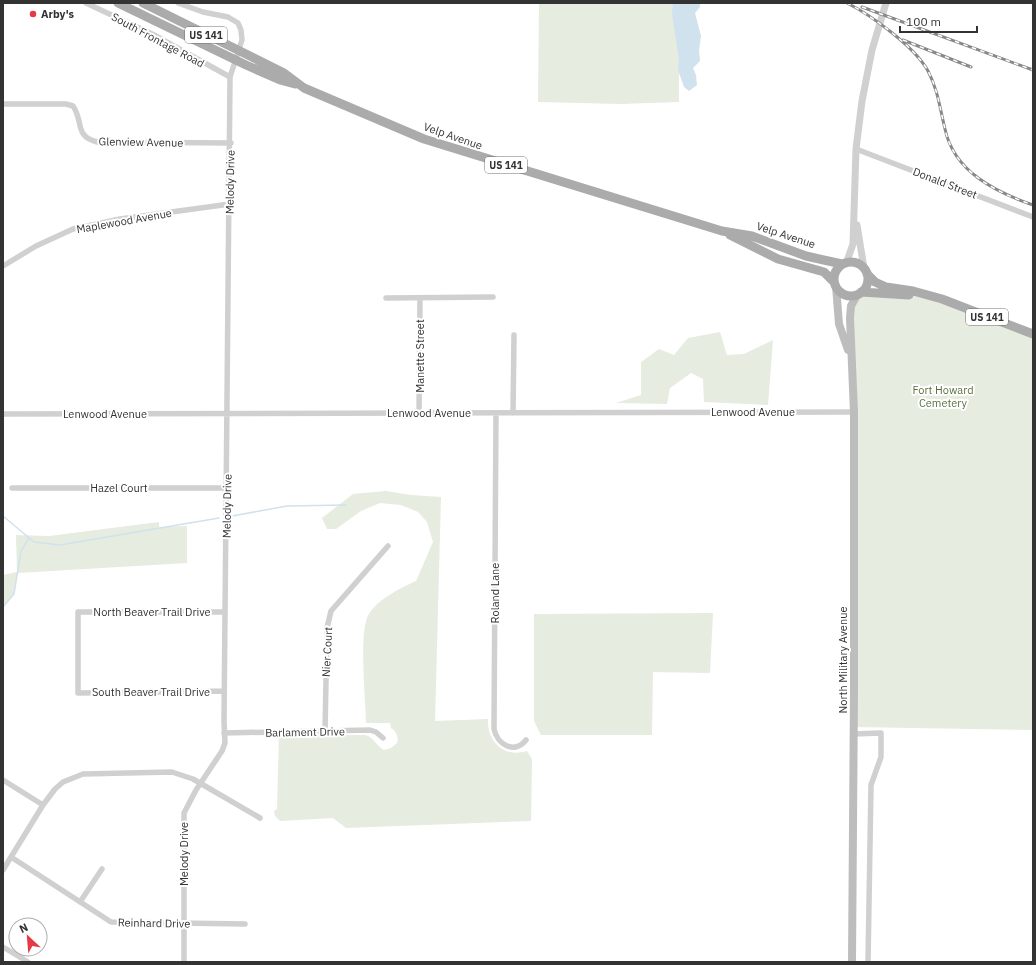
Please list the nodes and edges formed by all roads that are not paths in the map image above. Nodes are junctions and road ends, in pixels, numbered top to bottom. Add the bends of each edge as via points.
1 (86, 3) edge
2 (118, 3) edge
3 (143, 3) edge
4 (178, 3) edge
5 (886, 3) edge
6 (237, 56) junction
7 (230, 77) junction
8 (3, 104) edge
9 (231, 143) junction
10 (856, 150) junction
11 (230, 204) junction
12 (855, 209) junction
13 (1033, 217) edge
14 (722, 231) junction
15 (844, 262) junction
16 (3, 266) edge
17 (866, 271) junction
18 (835, 284) junction
19 (859, 294) junction
20 (493, 297) dead end
21 (386, 298) dead end
22 (420, 298) junction
23 (942, 299) junction
24 (1033, 334) edge
25 (514, 335) dead end
26 (851, 358) junction
27 (854, 412) junction
28 (419, 413) junction
29 (496, 413) junction
30 (513, 413) junction
31 (3, 414) edge
32 (228, 414) junction
33 (12, 488) dead end
34 (227, 488) junction
35 (388, 546) dead end
36 (225, 612) junction
37 (224, 691) junction
38 (78, 693) joint
39 (325, 732) junction
40 (224, 733) junction
41 (853, 734) junction
42 (383, 738) dead end
43 (526, 740) dead end
44 (3, 780) edge
45 (200, 784) junction
46 (43, 805) junction
47 (260, 818) dead end
48 (11, 857) junction
49 (102, 869) dead end
50 (3, 870) edge
51 (80, 902) junction
52 (184, 923) junction
53 (245, 924) dead end
54 (3, 947) edge
55 (28, 962) edge
56 (184, 962) edge
57 (852, 962) edge
58 (868, 962) edge

1 - 7 street, South Frontage Road via 154,35
2 - 6 main road, Velp Avenue / US 141
3 - 6 main road, Velp Avenue / US 141
4 - 6 street, Melody Drive via 197,11 232,18 240,27 242,40
5 - 10 street via 872,50
6 - 7 street, Melody Drive
6 - 14 main road, Velp Avenue / US 141 via 284,73 297,84 424,139
7 - 9 street, Melody Drive
8 - 9 street, Glenview Avenue via 73,106 78,113 82,134 88,140 97,142
9 - 11 street, Melody Drive
10 - 12 street
10 - 13 street, Donald Street
11 - 16 street, Maplewood Avenue via 120,219 73,229 36,246
11 - 32 street, Melody Drive
12 - 15 street via 853,244
12 - 17 street
14 - 15 main road, Velp Avenue / US 141 via 752,236 806,256
14 - 18 main road, Velp Avenue / US 141 via 778,260 824,272
15 - 17 main road via 856,263
15 - 18 main road via 835,274
17 - 19 main road via 866,284
17 - 23 main road, US 141 via 875,282 886,287
18 - 19 main road via 844,294
18 - 26 main road, North Military Avenue via 839,324
19 - 23 main road, US 141
19 - 26 main road, North Military Avenue via 850,312
20 - 22 street
21 - 22 street
22 - 28 street, Manette Street
23 - 24 main road, US 141
25 - 30 street
26 - 27 main road, North Military Avenue
27 - 30 street, Lenwood Avenue
27 - 41 main road, North Military Avenue
28 - 29 street, Lenwood Avenue
28 - 32 street, Lenwood Avenue
29 - 30 street, Lenwood Avenue
29 - 43 street, Roland Lane via 494,729 500,743 508,747 520,745
31 - 32 street, Lenwood Avenue
32 - 34 street, Melody Drive
33 - 34 street, Hazel Court
34 - 36 street, Melody Drive
35 - 39 street, Nier Court via 331,611 327,628
36 - 37 street, Melody Drive
36 - 38 street, North Beaver Trail Drive via 78,612
37 - 38 street, South Beaver Trail Drive
37 - 40 street, Melody Drive
39 - 40 street, Barlament Drive
39 - 42 street, Barlament Drive via 373,731
40 - 45 street, Melody Drive via 225,743 222,751
41 - 57 main road, North Military Avenue
41 - 58 street via 881,733 882,757 871,785
44 - 46 street
45 - 46 street via 172,772 83,774 63,782
45 - 47 street
45 - 52 street, Melody Drive via 184,813
46 - 48 street
48 - 50 street
48 - 51 street, Reinhard Drive
49 - 51 street
51 - 52 street, Reinhard Drive via 111,922
52 - 53 street, Reinhard Drive
52 - 56 street, Melody Drive
54 - 55 street

